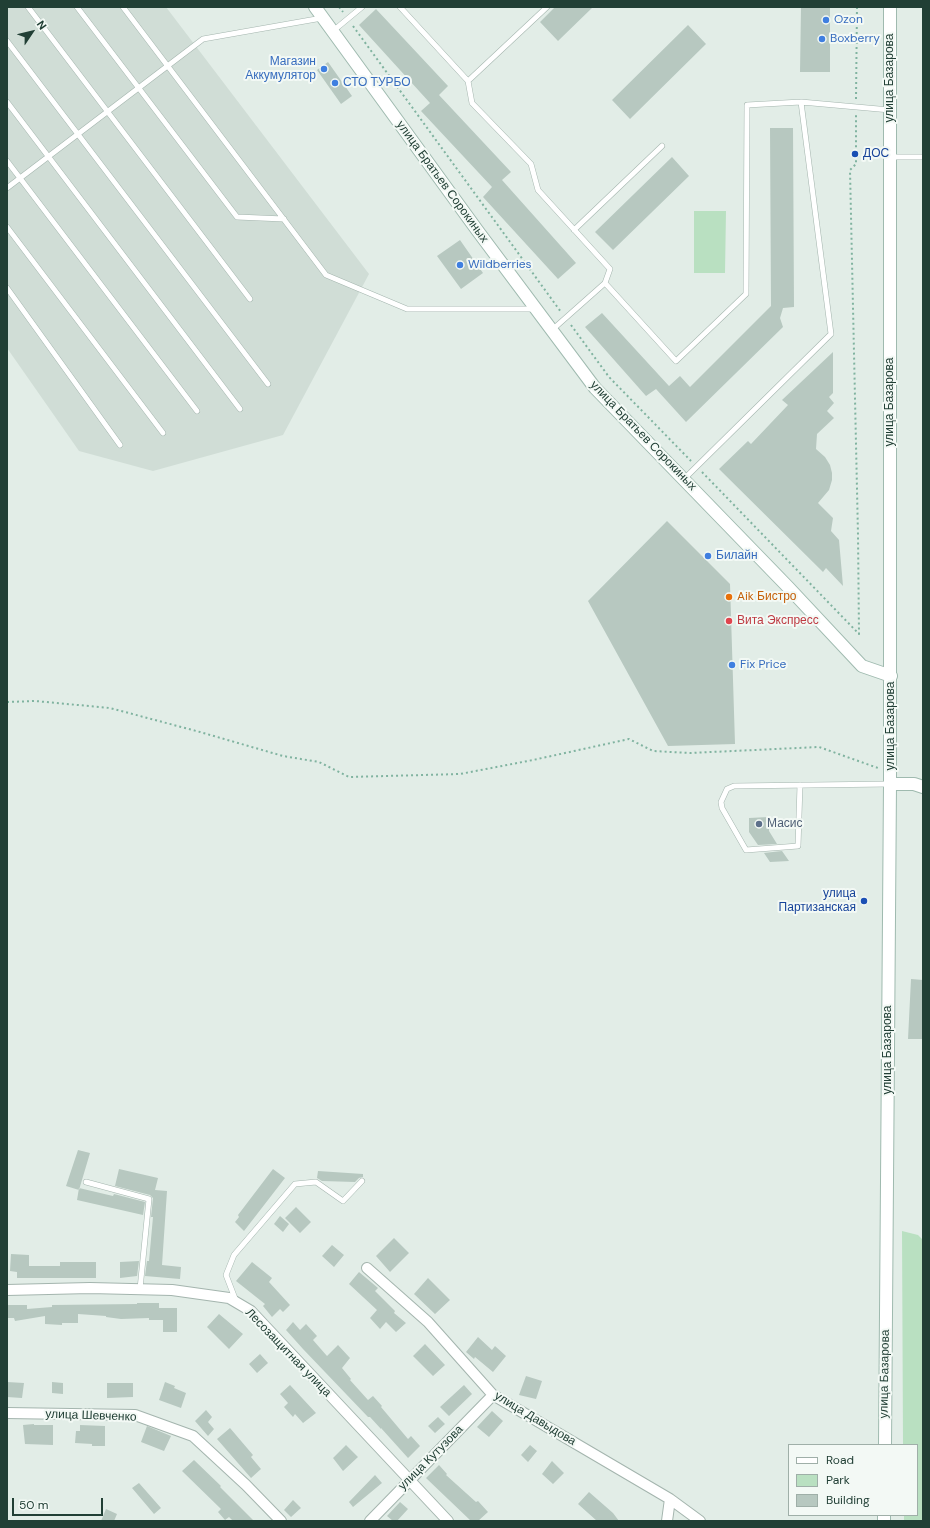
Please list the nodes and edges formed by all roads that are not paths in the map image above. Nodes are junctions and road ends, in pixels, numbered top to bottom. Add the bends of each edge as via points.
1 (28, 7) edge
2 (77, 7) edge
3 (123, 7) edge
4 (315, 7) edge
5 (362, 7) edge
6 (400, 7) edge
7 (547, 7) edge
8 (890, 7) edge
9 (322, 18) junction
10 (332, 32) junction
11 (7, 41) edge
12 (168, 66) junction
13 (468, 82) junction
14 (139, 88) junction
15 (7, 102) edge
16 (801, 102) junction
17 (890, 110) junction
18 (108, 112) junction
19 (78, 134) junction
20 (662, 146) dead end
21 (48, 157) junction
22 (890, 157) junction
23 (923, 157) edge
24 (7, 162) edge
25 (20, 178) junction
26 (7, 188) edge
27 (284, 219) junction
28 (7, 227) edge
29 (574, 230) junction
30 (605, 283) junction
31 (7, 288) edge
32 (250, 300) dead end
33 (536, 309) junction
34 (552, 330) junction
35 (268, 384) dead end
36 (240, 409) dead end
37 (197, 411) dead end
38 (163, 433) dead end
39 (120, 445) dead end
40 (684, 479) junction
41 (891, 676) junction
42 (890, 778) junction
43 (800, 785) junction
44 (923, 787) edge
45 (86, 1182) dead end
46 (362, 1182) dead end
47 (367, 1268) dead end
48 (140, 1289) junction
49 (7, 1290) edge
50 (236, 1302) junction
51 (493, 1395) junction
52 (7, 1413) edge
53 (885, 1444) edge
54 (408, 1480) junction
55 (670, 1499) junction
56 (280, 1521) edge
57 (370, 1521) edge
58 (448, 1521) edge
59 (667, 1521) edge
60 (700, 1521) edge

1 - 18 lane
2 - 14 lane
3 - 12 lane
4 - 9 main road, улица Братьев Сорокиных
5 - 10 lane
6 - 13 lane
7 - 13 lane
8 - 17 main road, улица Базарова
9 - 10 main road, улица Братьев Сорокиных
9 - 12 lane via 203,39
10 - 33 main road, улица Братьев Сорокиных
11 - 19 lane
12 - 14 lane
12 - 27 lane
13 - 29 lane via 472,103 531,164 538,190
14 - 18 lane
14 - 27 lane via 237,217
15 - 21 lane
16 - 17 lane
16 - 30 lane via 748,105 746,294 676,361
16 - 40 lane via 830,334
17 - 22 main road, улица Базарова
18 - 19 lane
18 - 32 lane
19 - 21 lane
19 - 35 lane
20 - 29 lane
21 - 25 lane
21 - 36 lane
22 - 23 lane
22 - 41 main road, улица Базарова
24 - 25 lane
25 - 26 lane
25 - 37 lane
27 - 33 lane via 326,275 407,309
28 - 38 lane
29 - 30 lane via 610,269
30 - 34 lane
31 - 39 lane
33 - 34 main road, улица Братьев Сорокиных
34 - 40 main road, улица Братьев Сорокиных via 595,388
40 - 41 main road, улица Братьев Сорокиных via 862,666
41 - 42 main road, улица Базарова
42 - 43 lane
42 - 44 main road
42 - 53 main road, улица Базарова
43 - 43 lane via 798,846 746,850 722,808 721,802 727,789 734,786
45 - 48 lane via 149,1199
46 - 50 lane via 343,1201 316,1182 294,1184 234,1255 226,1275
47 - 51 street, улица Давыдова via 428,1322
48 - 49 street, Лесозащитная улица
48 - 50 street, Лесозащитная улица via 172,1290 229,1298
50 - 54 street, Лесозащитная улица via 251,1311
51 - 54 street, улица Кутузова
51 - 55 street, улица Давыдова
52 - 56 street, улица Шевченко via 135,1415 193,1436
54 - 57 street, улица Кутузова
54 - 58 street, Лесозащитная улица
55 - 59 street
55 - 60 street, улица Давыдова

